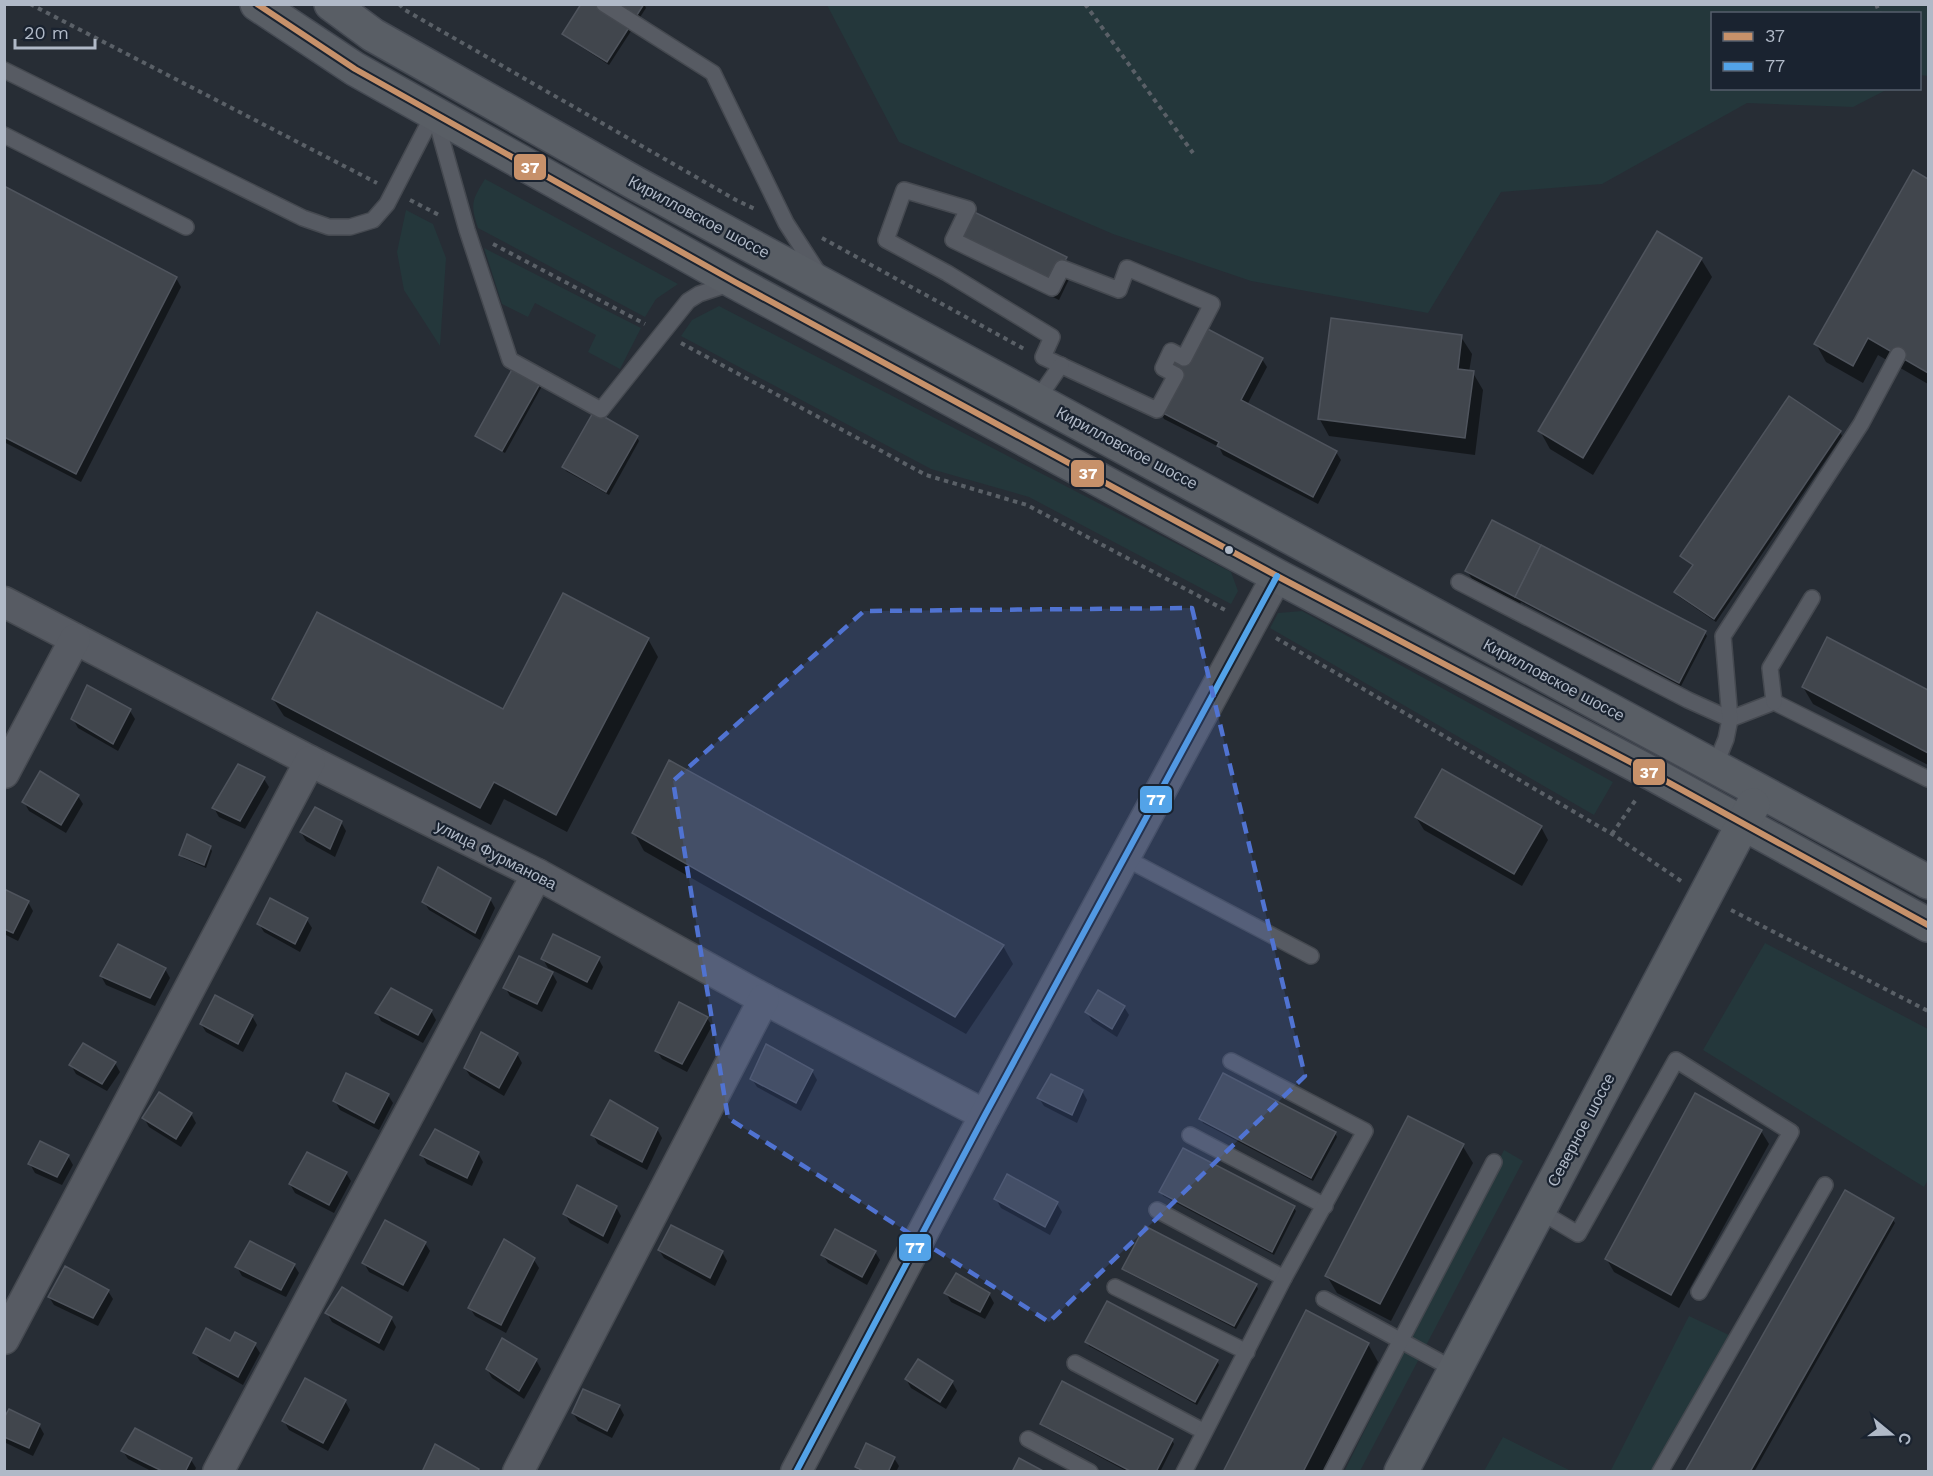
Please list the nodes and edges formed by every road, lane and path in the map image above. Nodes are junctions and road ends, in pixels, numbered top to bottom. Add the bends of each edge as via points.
1 (30, 4) edge
2 (257, 4) edge
3 (331, 4) edge
4 (399, 4) edge
5 (604, 4) edge
6 (1085, 4) edge
7 (7, 76) edge
8 (434, 113) junction
9 (4, 135) edge
10 (1193, 153) dead end
11 (394, 192) junction
12 (786, 222) junction
13 (186, 227) dead end
14 (467, 230) junction
15 (735, 282) junction
16 (825, 285) junction
17 (661, 333) junction
18 (1898, 355) dead end
19 (1060, 367) junction
20 (1037, 400) junction
21 (1277, 576) junction
22 (1459, 582) dead end
23 (1812, 598) dead end
24 (4, 602) edge
25 (1252, 625) junction
26 (75, 639) junction
27 (1774, 702) junction
28 (1730, 719) junction
29 (310, 761) junction
30 (1715, 766) junction
31 (4, 773) edge
32 (1929, 779) edge
33 (1761, 790) junction
34 (1742, 824) junction
35 (1125, 858) junction
36 (537, 874) junction
37 (1929, 882) edge
38 (1704, 896) junction
39 (1929, 925) edge
40 (1311, 956) dead end
41 (764, 999) junction
42 (1929, 1011) edge
43 (1231, 1061) dead end
44 (985, 1115) junction
45 (1190, 1135) dead end
46 (1494, 1162) dead end
47 (1825, 1185) dead end
48 (1325, 1206) junction
49 (1157, 1210) dead end
50 (1539, 1210) junction
51 (1284, 1278) junction
52 (1115, 1287) dead end
53 (1699, 1292) dead end
54 (1324, 1299) dead end
55 (4, 1339) edge
56 (1401, 1341) junction
57 (1247, 1352) junction
58 (1075, 1363) dead end
59 (1455, 1370) junction
60 (1203, 1431) junction
61 (1028, 1439) dead end
62 (218, 1472) edge
63 (518, 1472) edge
64 (796, 1472) edge
65 (1090, 1472) edge
66 (1184, 1472) edge
67 (1332, 1472) edge
68 (1401, 1472) edge
69 (1660, 1472) edge

1 - 11 path
2 - 8 main road via 355,69
3 - 16 main road, Кирилловское шоссе via 373,34 492,103
4 - 12 path via 736,200
5 - 12 lane via 713,73
6 - 10 path
7 - 11 lane via 329,227 350,227 373,220
8 - 11 lane
8 - 14 lane
8 - 15 main road
9 - 13 lane
11 - 14 path
12 - 16 lane
12 - 19 path
14 - 17 path
14 - 17 lane via 510,360 601,410
15 - 17 lane via 688,301
15 - 21 main road
16 - 20 main road, Кирилловское шоссе
17 - 25 path via 926,476 1027,505
18 - 28 lane via 1861,424 1723,636
19 - 19 lane via 1158,410 1176,375 1163,368 1171,351 1184,358 1212,304 1127,268 1119,290 1062,268 1052,288 953,240 968,209 904,190 886,240 1052,337 1043,357
19 - 20 lane
20 - 30 main road, Кирилловское шоссе
21 - 25 street
21 - 34 main road
22 - 28 lane
23 - 27 lane via 1770,668
24 - 26 street, улица Фурманова
25 - 35 street
25 - 38 path via 1612,834
26 - 29 street, улица Фурманова
26 - 31 street
27 - 28 lane
27 - 32 lane
28 - 30 lane
29 - 36 street, улица Фурманова
29 - 55 street
30 - 33 main road, Кирилловское шоссе
33 - 34 main road, Северное шоссе
33 - 37 main road, Кирилловское шоссе
34 - 38 main road, Северное шоссе
34 - 39 main road
35 - 40 lane
35 - 44 street
36 - 41 street, улица Фурманова
36 - 62 street
38 - 42 path
38 - 50 main road, Северное шоссе
41 - 44 street, улица Фурманова
41 - 63 street
43 - 48 lane via 1365,1131
44 - 64 street
45 - 48 lane
46 - 56 lane
47 - 69 lane
48 - 51 lane
49 - 51 lane
50 - 53 lane via 1578,1234 1676,1059 1791,1131
50 - 59 main road, Северное шоссе
51 - 57 lane
52 - 57 lane
54 - 56 lane
56 - 59 lane
56 - 67 lane
57 - 60 lane
58 - 60 lane
59 - 68 main road, Северное шоссе
60 - 66 lane
61 - 65 lane

